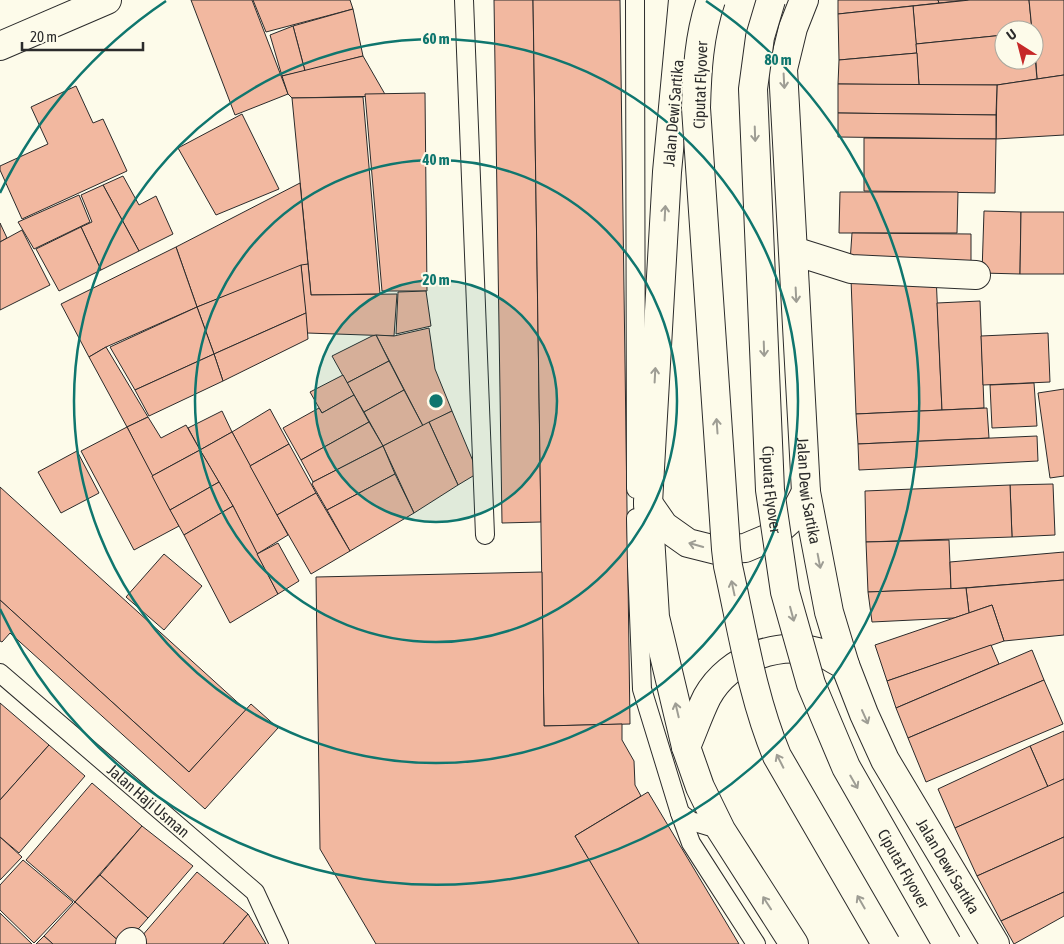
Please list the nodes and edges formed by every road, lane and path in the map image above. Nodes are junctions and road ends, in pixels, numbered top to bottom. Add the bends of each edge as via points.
1 (106, 0) edge
2 (464, 0) edge
3 (635, 0) edge
4 (683, 0) edge
5 (711, 0) edge
6 (771, 0) edge
7 (804, 0) edge
8 (0, 46) edge
9 (794, 251) junction
10 (976, 275) dead end
11 (806, 492) junction
12 (648, 503) junction
13 (485, 535) dead end
14 (845, 665) junction
15 (0, 673) edge
16 (686, 747) junction
17 (680, 814) junction
18 (721, 830) junction
19 (279, 944) edge
20 (756, 944) edge
21 (794, 944) edge
22 (886, 944) edge
23 (946, 944) edge
24 (995, 944) edge

1 - 8 main road
2 - 13 lane
3 - 17 lane via 636,566 642,689
12 -> 4 main road, Jalan Dewi Sartika via 667,172
22 -> 5 main road, Ciputat Flyover, bridge via 769,737 728,566 696,108 698,62 704,20
6 -> 23 main road, Ciputat Flyover, bridge via 760,37 753,89 770,490 786,592 810,684 846,768
7 -> 9 main road, Jalan Dewi Sartika via 783,69
9 - 10 main road via 851,269
9 -> 11 main road, Jalan Dewi Sartika
11 -> 12 main road via 792,517 771,537 745,548 716,550 688,543 664,526
11 -> 14 main road, Jalan Dewi Sartika via 829,612
16 -> 12 main road, Jalan Dewi Sartika via 655,617
14 - 16 main road via 824,654 803,649 780,649 758,654 738,664 708,697
14 -> 24 main road, Jalan Dewi Sartika via 886,760
15 - 19 lane, Jalan Haji Usman via 255,892
16 - 18 main road, Jalan Dewi Sartika via 700,788
17 - 18 lane via 691,821
17 - 20 lane via 691,842
21 -> 18 main road, Jalan Dewi Sartika

